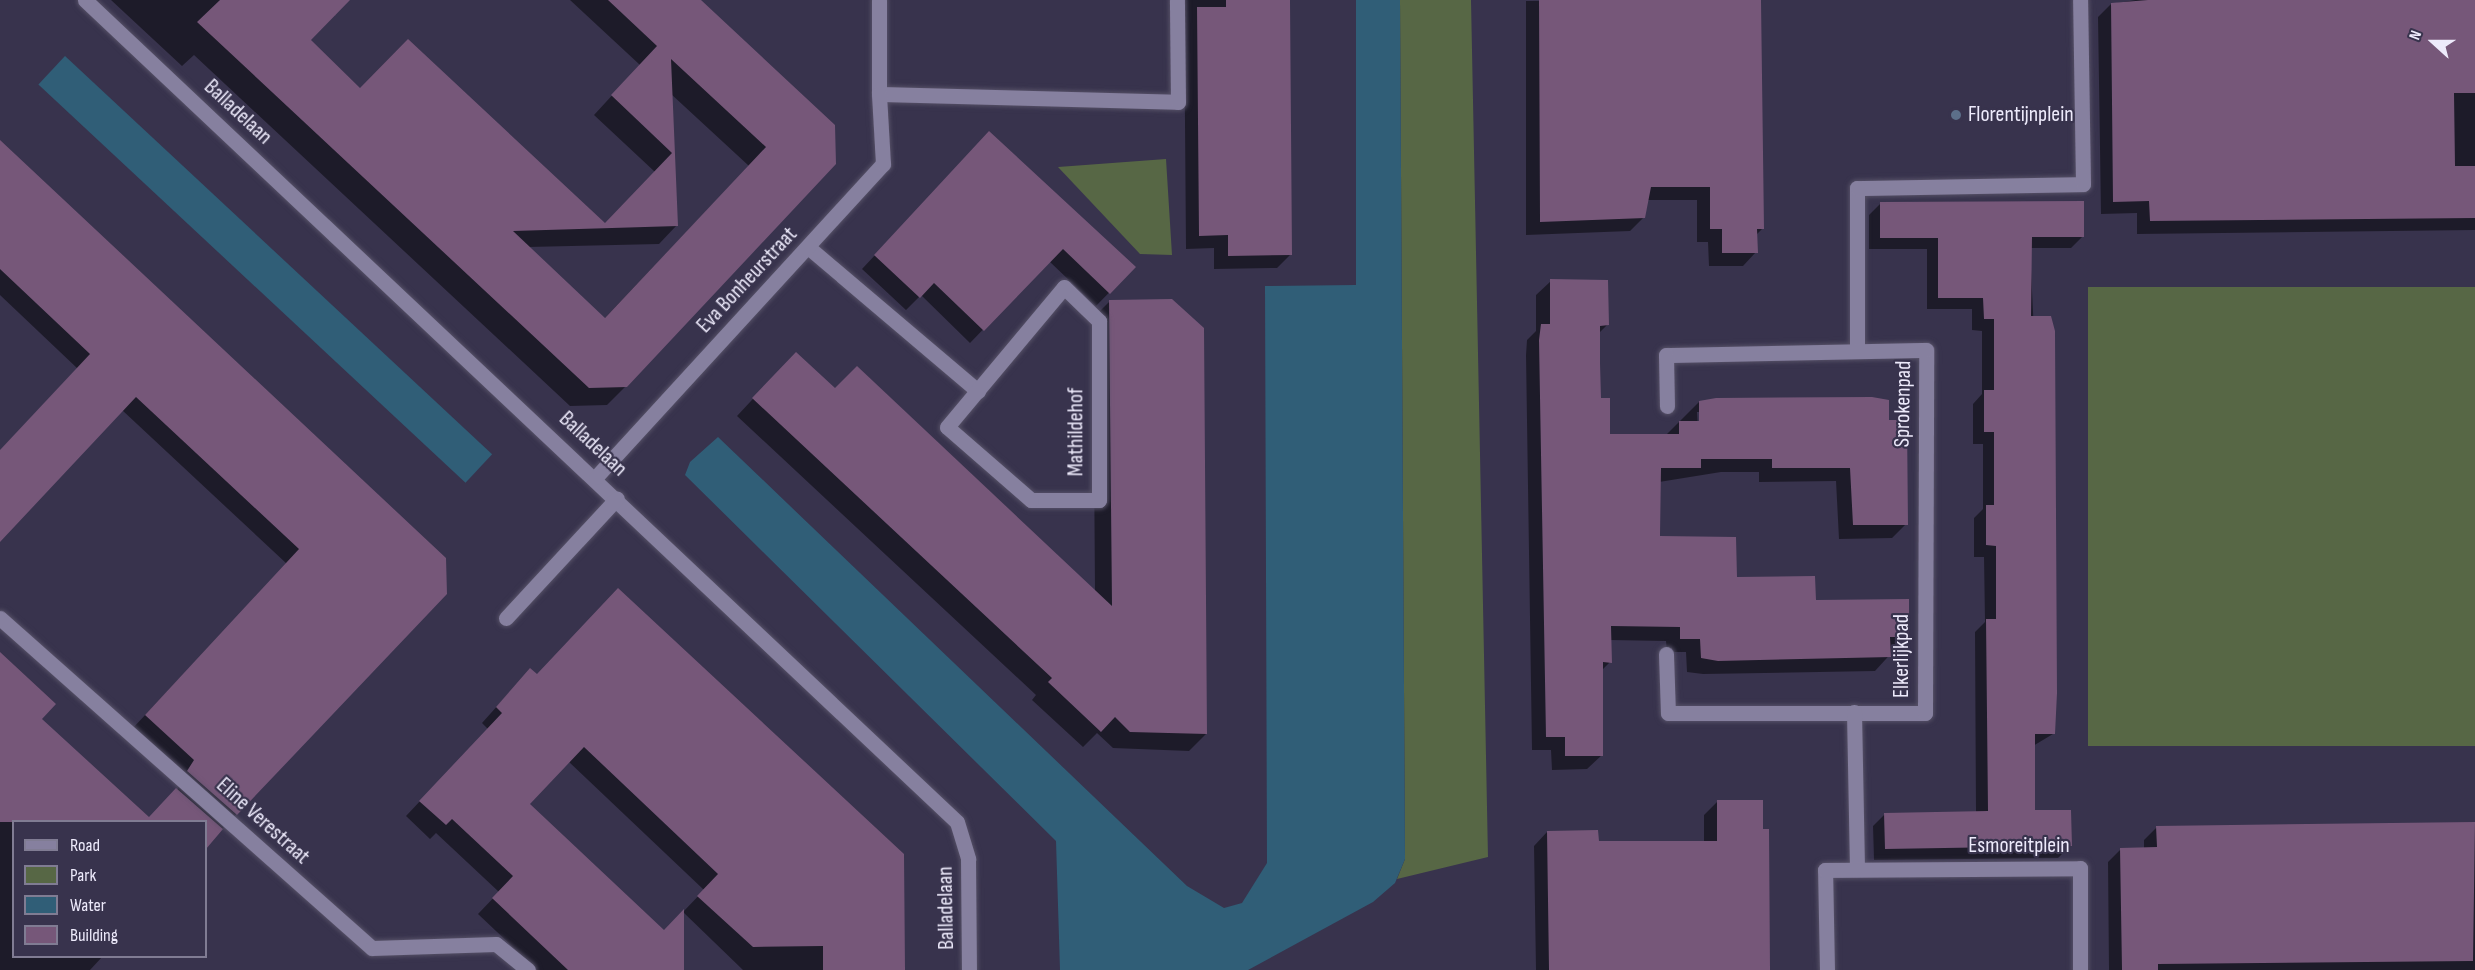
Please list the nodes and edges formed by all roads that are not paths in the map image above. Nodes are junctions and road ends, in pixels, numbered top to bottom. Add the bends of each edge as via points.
1 (85, 0) edge
2 (879, 0) edge
3 (1177, 0) edge
4 (2080, 0) edge
5 (879, 94) junction
6 (808, 247) junction
7 (1857, 351) junction
8 (978, 391) junction
9 (1667, 406) dead end
10 (596, 477) junction
11 (617, 498) junction
12 (1923, 528) joint
13 (0, 618) edge
14 (506, 618) dead end
15 (1666, 654) dead end
16 (1854, 712) junction
17 (1857, 869) junction
18 (528, 970) edge
19 (969, 970) edge
20 (1827, 970) edge
21 (2080, 970) edge

1 - 10 street, Balladelaan
2 - 5 street, Eva Bonheurstraat
3 - 5 street via 1178,102
4 - 7 street via 2083,184 1857,188
5 - 6 street, Eva Bonheurstraat via 883,164
6 - 8 street
6 - 10 street, Eva Bonheurstraat
7 - 9 street, Sprokenpad via 1666,355
7 - 12 street, Sprokenpad via 1926,350
8 - 8 street, Mathildehof via 947,427 1031,500 1099,500 1099,321 1064,287
10 - 11 street, Balladelaan
11 - 14 street
11 - 19 street, Balladelaan via 957,822 968,859
12 - 16 street, Elkerlijkpad via 1925,713
13 - 18 street, Eline Verestraat via 372,948 496,944
15 - 16 street, Elkerlijkpad via 1668,713
16 - 17 street
17 - 20 street, Esmoreitplein via 1825,870
17 - 21 street, Esmoreitplein via 2080,868

